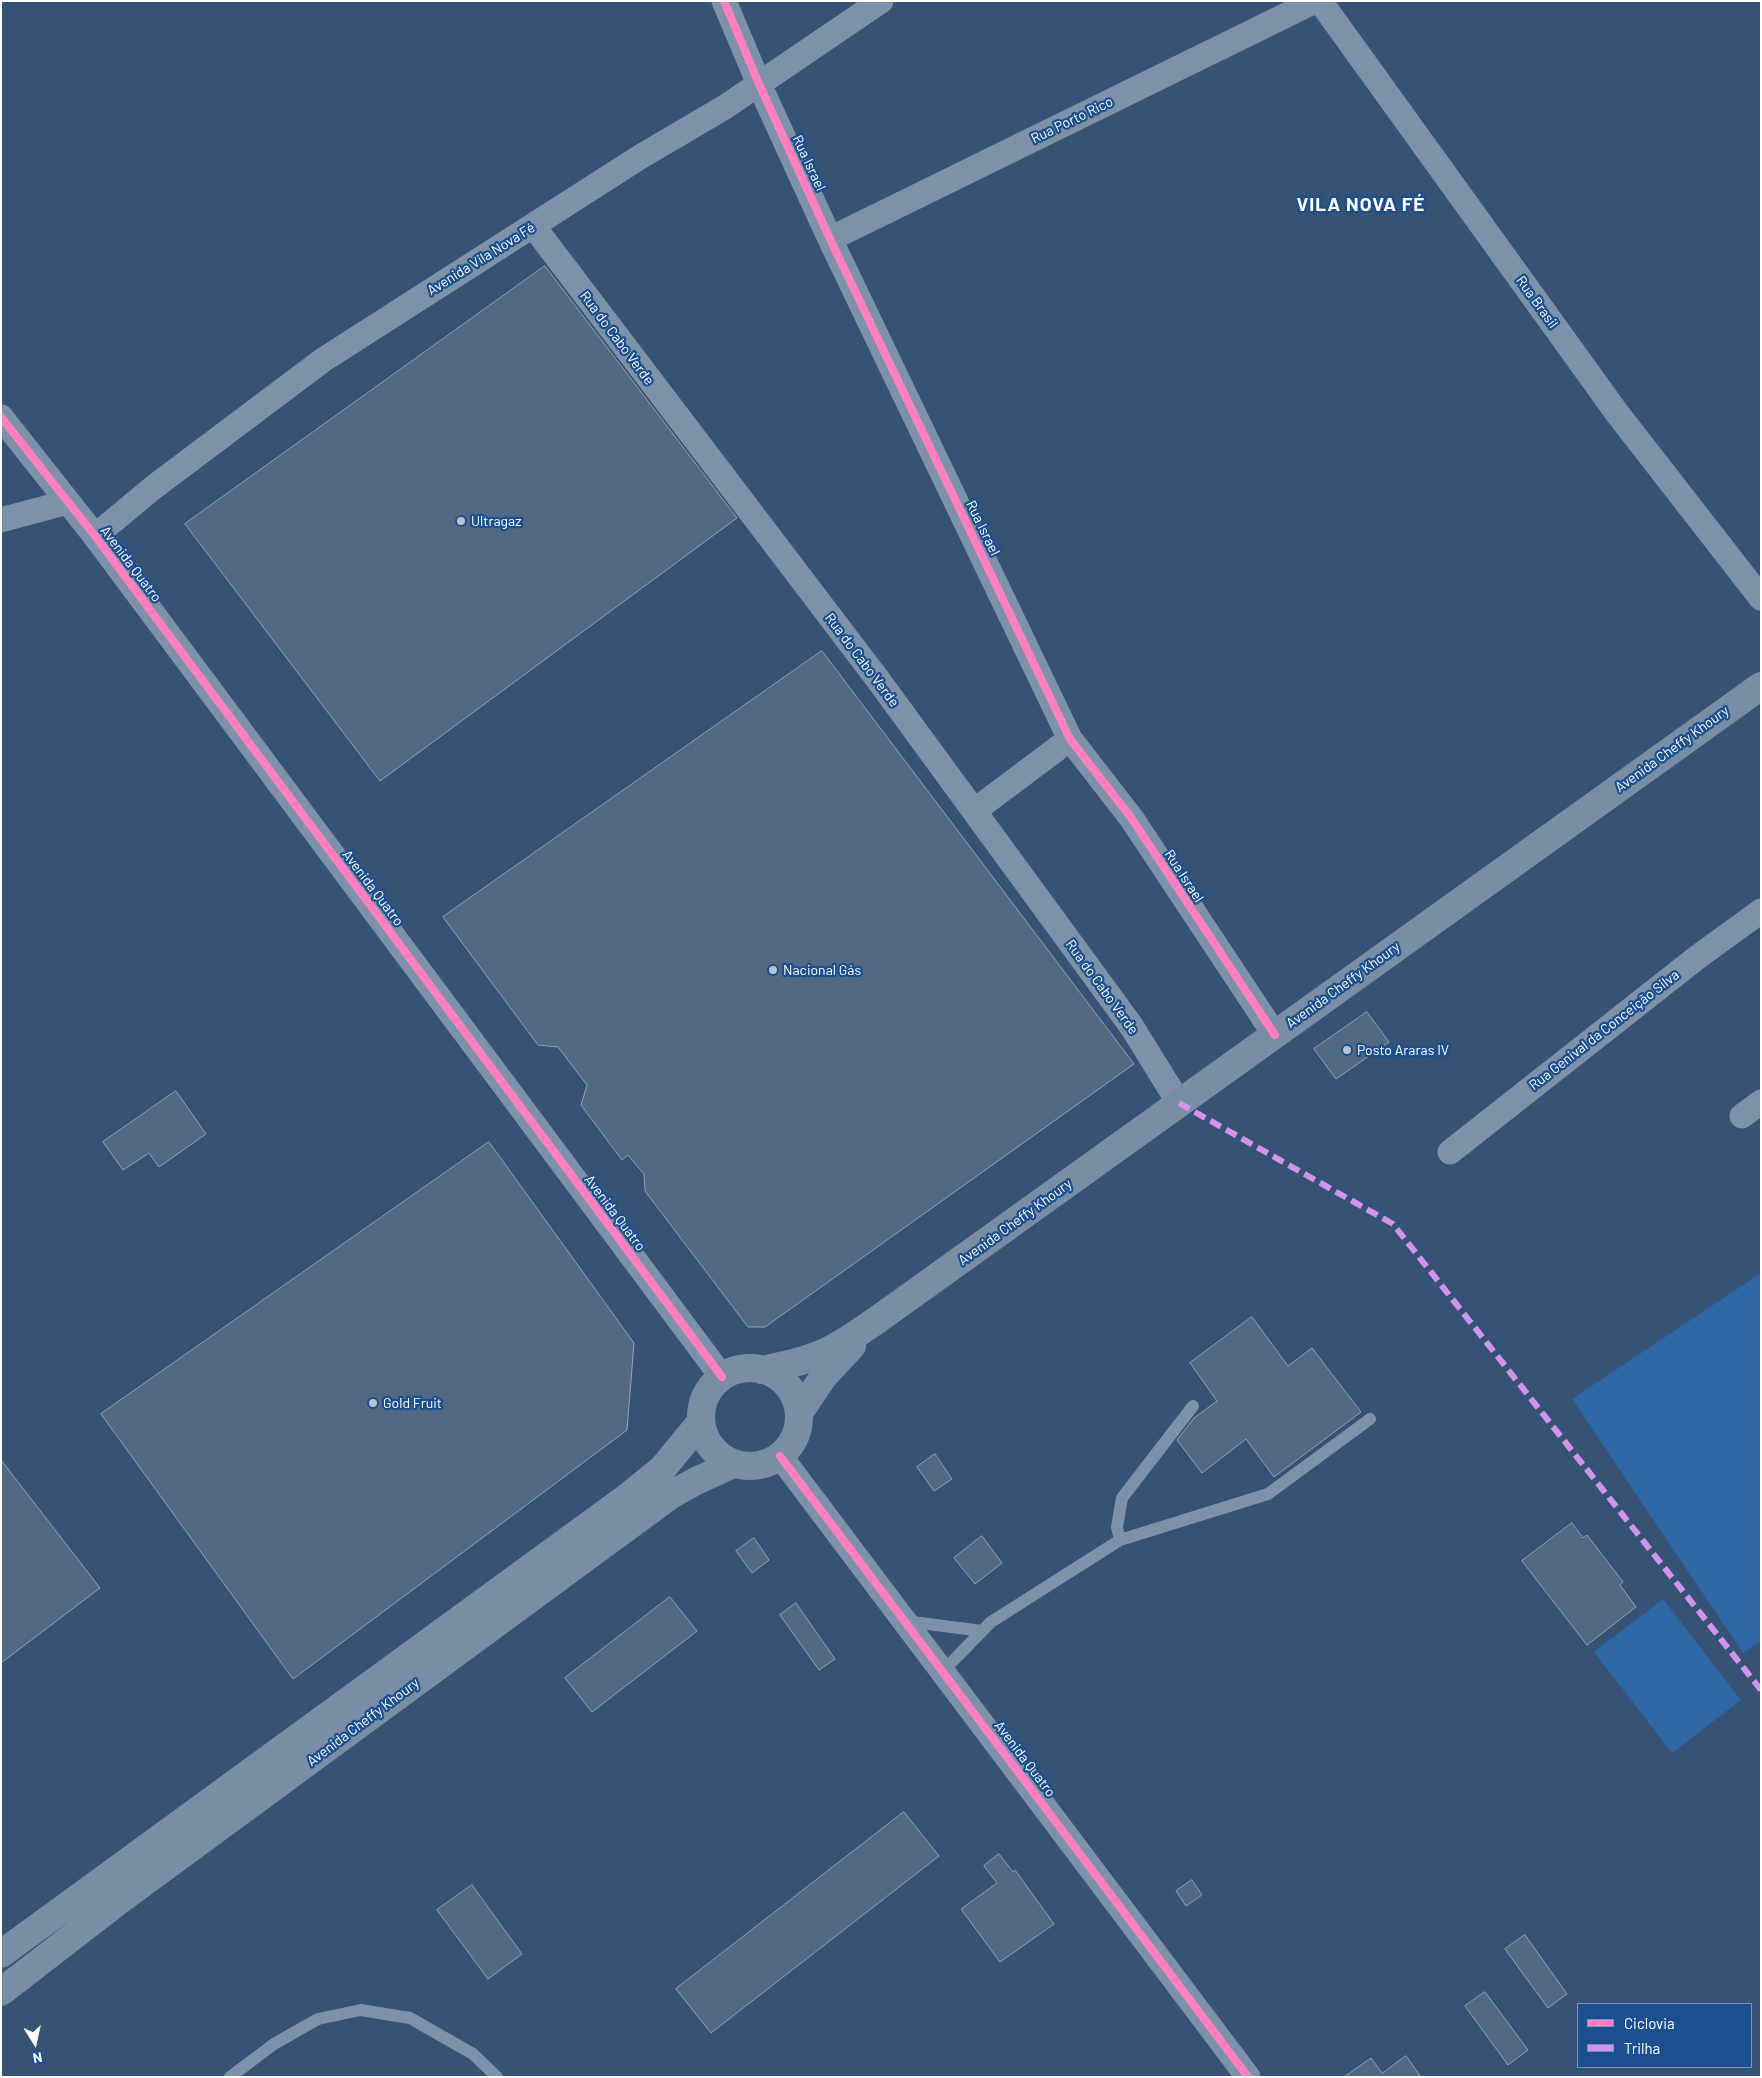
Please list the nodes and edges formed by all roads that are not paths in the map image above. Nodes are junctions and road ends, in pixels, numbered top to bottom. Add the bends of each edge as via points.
1 (724, 1) edge
2 (881, 1) edge
3 (1315, 1) edge
4 (1320, 1) edge
5 (759, 84) junction
6 (534, 227) junction
7 (830, 239) junction
8 (1, 417) edge
9 (68, 502) junction
10 (1, 520) edge
11 (95, 536) junction
12 (1761, 598) edge
13 (1761, 686) edge
14 (1070, 739) junction
15 (974, 811) junction
16 (1761, 911) edge
17 (1275, 1035) junction
18 (1179, 1103) junction
19 (1450, 1152) dead end
20 (877, 1320) junction
21 (762, 1370) junction
22 (722, 1377) junction
23 (1193, 1406) dead end
24 (799, 1413) junction
25 (1370, 1419) dead end
26 (700, 1423) junction
27 (780, 1456) junction
28 (733, 1464) junction
29 (1120, 1540) junction
30 (905, 1621) junction
31 (982, 1631) junction
32 (943, 1671) junction
33 (1, 1954) edge
34 (1, 1992) edge
35 (230, 2077) edge
36 (497, 2077) edge
37 (1248, 2077) edge

1 - 5 street, Rua Israel
2 - 5 street, Avenida Vila Nova Fé
3 - 7 street, Rua Porto Rico
4 - 12 street, Rua Brasil via 1618,413
5 - 6 street, Avenida Vila Nova Fé
5 - 7 street, Rua Israel
6 - 11 street, Avenida Vila Nova Fé via 323,360 154,487
6 - 15 street, Rua do Cabo Verde
7 - 14 street, Rua Israel
8 - 9 street, Avenida Quatro
9 - 10 street
9 - 11 street, Avenida Quatro
11 - 22 street, Avenida Quatro
13 - 17 main road, Avenida Cheffy Khoury
14 - 15 street
14 - 17 street, Rua Israel via 1132,819
15 - 18 street, Rua do Cabo Verde via 1132,1027
16 - 19 street, Rua Genival da Conceição Silva
17 - 18 main road, Avenida Cheffy Khoury
18 - 20 main road, Avenida Cheffy Khoury
20 - 21 main road via 821,1354
20 - 24 main road via 824,1376
21 - 22 main road via 748,1368
21 - 24 main road via 786,1384 795,1397
22 - 26 main road via 709,1389 702,1405
23 - 29 lane via 1122,1498 1117,1527
24 - 27 main road via 798,1429
25 - 29 lane via 1268,1494
26 - 28 main road via 711,1448
26 - 33 main road, Avenida Cheffy Khoury via 663,1468 626,1498
27 - 28 main road via 766,1464
27 - 30 street, Avenida Quatro
28 - 34 main road, Avenida Cheffy Khoury via 694,1482 655,1506 120,1900
29 - 31 lane via 991,1622
30 - 31 lane
30 - 32 street, Avenida Quatro
31 - 32 lane
32 - 37 street, Avenida Quatro
35 - 36 lane via 274,2044 318,2019 361,2010 410,2018 473,2054

